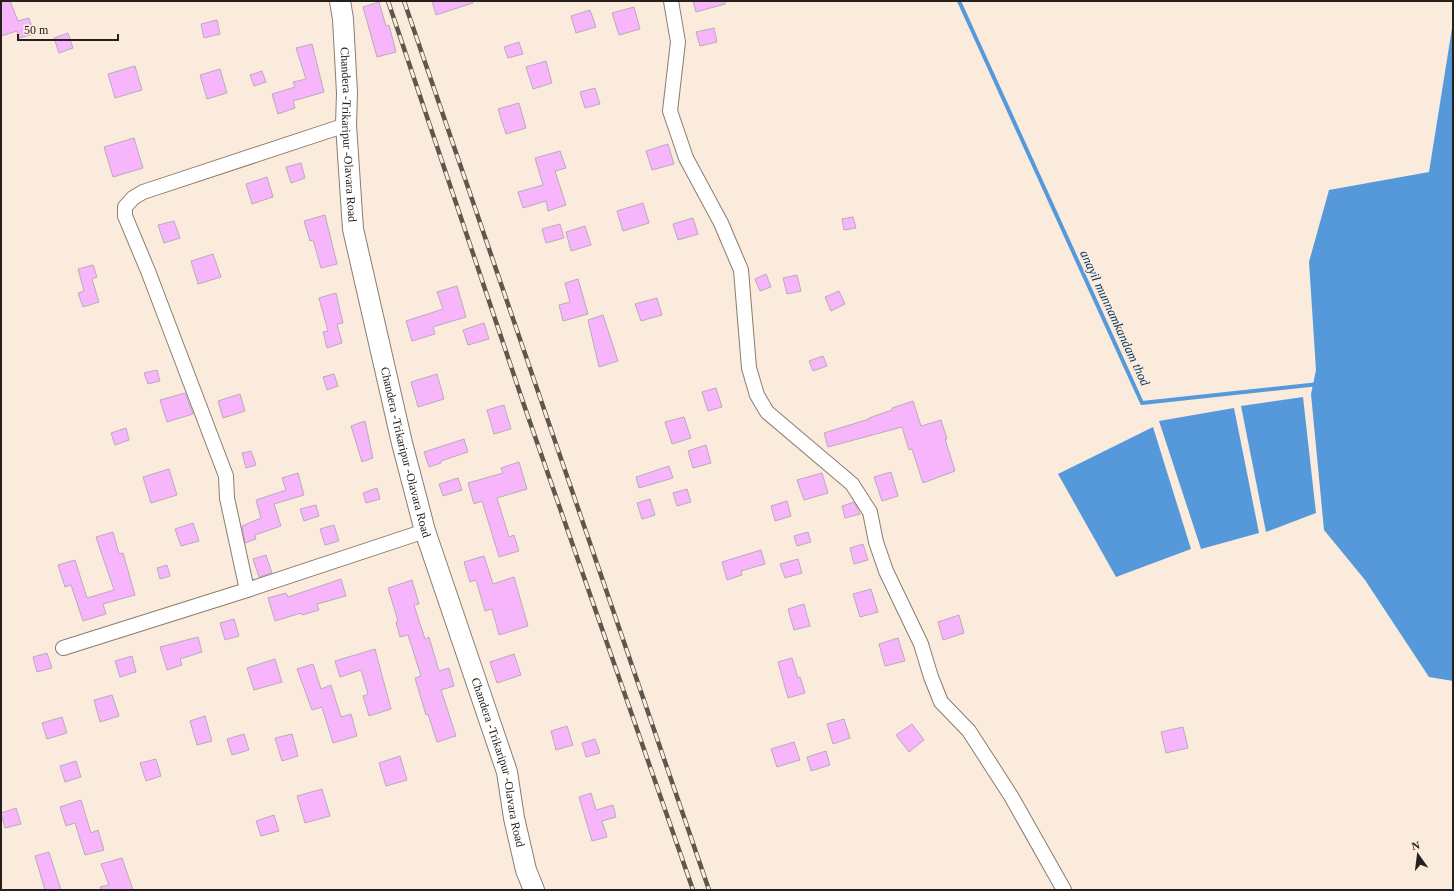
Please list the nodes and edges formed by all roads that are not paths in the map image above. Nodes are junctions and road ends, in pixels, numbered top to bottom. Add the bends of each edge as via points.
1 (340, 1) edge
2 (671, 1) edge
3 (346, 125) junction
4 (425, 531) junction
5 (247, 590) junction
6 (63, 648) dead end
7 (534, 890) edge
8 (1064, 890) edge

1 - 3 main road, Chandera -Trikaripur -Olavara Road via 345,48
2 - 8 street via 678,42 670,110 686,158 721,223 741,270 749,368 757,395 767,412 856,489 870,512 876,542 886,571 921,644 930,677 941,702 969,731 1011,796
3 - 4 main road, Chandera -Trikaripur -Olavara Road via 353,228 402,443
3 - 5 street via 143,192 125,207 125,216 226,476 228,505
4 - 5 street
4 - 7 main road, Chandera -Trikaripur -Olavara Road via 507,772 514,818 526,870
5 - 6 street

